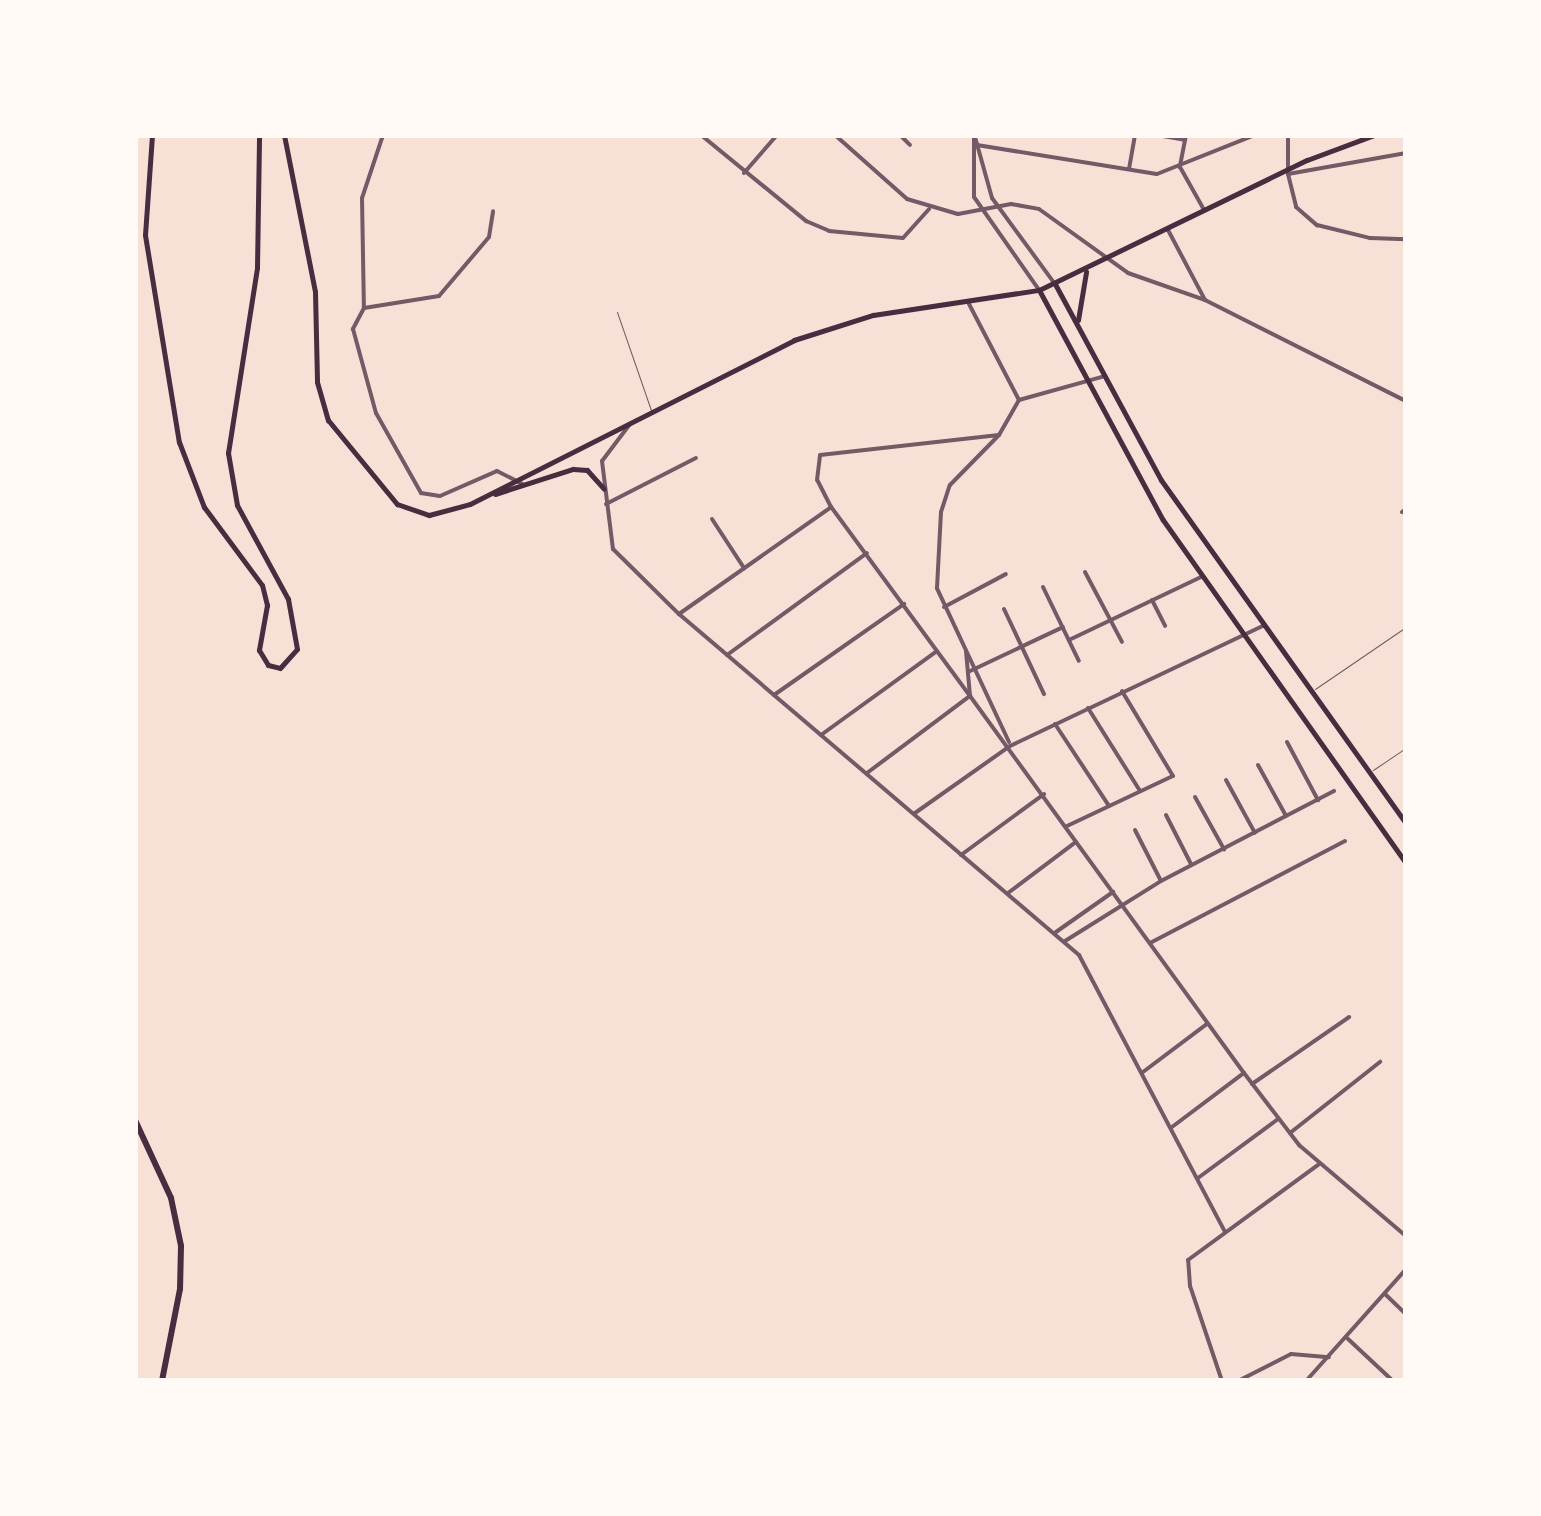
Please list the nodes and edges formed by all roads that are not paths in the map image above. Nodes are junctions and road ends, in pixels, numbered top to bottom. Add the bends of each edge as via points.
1 (152, 135) edge
2 (259, 135) edge
3 (284, 135) edge
4 (383, 135) edge
5 (700, 135) edge
6 (777, 135) edge
7 (835, 135) edge
8 (900, 135) edge
9 (974, 135) edge
10 (1135, 135) edge
11 (1157, 135) edge
12 (1255, 135) edge
13 (1288, 135) edge
14 (1374, 135) edge
15 (1185, 138) edge
16 (910, 145) dead end
17 (977, 146) junction
18 (1406, 153) edge
19 (1180, 166) junction
20 (1128, 169) junction
21 (1287, 172) junction
22 (744, 173) junction
23 (997, 206) junction
24 (930, 208) junction
25 (1205, 211) junction
26 (493, 212) dead end
27 (982, 212) junction
28 (1168, 230) junction
29 (1406, 239) edge
30 (1107, 260) junction
31 (1087, 271) junction
32 (1055, 284) junction
33 (1040, 290) junction
34 (1206, 300) junction
35 (969, 304) junction
36 (364, 308) junction
37 (617, 312) dead end
38 (1078, 323) junction
39 (1106, 376) junction
40 (1090, 380) junction
41 (1019, 400) junction
42 (1406, 401) edge
43 (650, 410) junction
44 (636, 417) junction
45 (999, 436) junction
46 (696, 458) dead end
47 (520, 482) junction
48 (604, 490) junction
49 (606, 504) junction
50 (831, 507) junction
51 (712, 519) dead end
52 (867, 553) junction
53 (744, 568) junction
54 (1085, 572) dead end
55 (1006, 574) dead end
56 (1204, 576) junction
57 (1044, 587) dead end
58 (1152, 600) junction
59 (904, 604) junction
60 (944, 607) junction
61 (1004, 608) dead end
62 (679, 614) junction
63 (1109, 621) junction
64 (1265, 625) junction
65 (1165, 626) dead end
66 (1063, 627) junction
67 (1406, 627) edge
68 (1243, 631) junction
69 (1069, 640) junction
70 (1122, 642) dead end
71 (1022, 645) junction
72 (937, 651) junction
73 (966, 651) junction
74 (727, 654) junction
75 (1079, 661) dead end
76 (974, 669) junction
77 (968, 672) junction
78 (1122, 691) junction
79 (1312, 691) junction
80 (1044, 694) dead end
81 (774, 695) junction
82 (970, 696) junction
83 (1088, 708) junction
84 (1056, 724) junction
85 (821, 736) junction
86 (1287, 742) dead end
87 (1010, 746) junction
88 (1406, 748) edge
89 (1258, 764) dead end
90 (1370, 772) junction
91 (867, 773) junction
92 (1226, 780) dead end
93 (1140, 791) junction
94 (1334, 791) dead end
95 (1044, 794) junction
96 (1195, 797) dead end
97 (1318, 800) junction
98 (1109, 806) junction
99 (915, 813) junction
100 (1166, 815) dead end
101 (1286, 816) junction
102 (1406, 823) edge
103 (1066, 826) junction
104 (1135, 830) dead end
105 (1255, 833) junction
106 (1345, 841) dead end
107 (1077, 842) junction
108 (1224, 848) junction
109 (961, 855) junction
110 (1406, 863) edge
111 (1192, 866) junction
112 (1161, 881) junction
113 (1113, 892) junction
114 (1008, 893) junction
115 (1122, 904) junction
116 (1056, 932) junction
117 (1065, 941) junction
118 (1150, 943) junction
119 (1349, 1016) dead end
120 (1209, 1023) junction
121 (1380, 1062) dead end
122 (1142, 1072) junction
123 (1244, 1074) junction
124 (1252, 1084) junction
125 (1278, 1119) junction
126 (135, 1120) edge
127 (1172, 1127) junction
128 (1289, 1134) junction
129 (1319, 1164) junction
130 (1198, 1178) junction
131 (1224, 1230) junction
132 (1406, 1236) edge
133 (1406, 1269) edge
134 (1385, 1294) junction
135 (1406, 1314) edge
136 (1347, 1338) junction
137 (1329, 1357) junction
138 (162, 1381) edge
139 (1222, 1381) edge
140 (1238, 1381) edge
141 (1306, 1381) edge
142 (1393, 1381) edge

1 - 2 main road via 145,235 178,442 204,507 262,585 267,605 260,654 280,668 298,649 288,599 237,506 228,453 258,267
3 - 47 main road via 315,292 318,382 328,420 397,504 429,515
4 - 36 street via 360,219
5 - 22 street
6 - 22 street
7 - 24 street via 886,186
8 - 16 street
9 - 17 street
9 - 27 street via 970,182
10 - 20 street
11 - 15 street
12 - 19 street
13 - 21 street
14 - 21 main road
15 - 19 street
17 - 20 street
17 - 23 street
18 - 21 street
19 - 20 street via 1157,174
19 - 25 street
21 - 25 main road
21 - 29 street via 1296,206 1317,225
22 - 24 street via 806,221 854,237 903,238
23 - 27 street
23 - 30 street via 1051,214
23 - 32 street
24 - 27 street
25 - 28 main road
26 - 36 street via 488,236 439,296
27 - 33 street
28 - 30 main road
28 - 34 street
30 - 31 main road
30 - 34 street
31 - 32 main road
31 - 38 main road
32 - 33 main road
32 - 38 main road
33 - 35 main road
33 - 40 main road
34 - 42 street
35 - 41 street
35 - 43 main road via 831,327
36 - 47 street via 353,329 354,345 376,413 413,487 440,496 497,471
37 - 43 lane
38 - 39 main road
39 - 40 street
39 - 64 main road via 1150,463
40 - 41 street
40 - 56 main road via 1152,502
41 - 45 street
43 - 44 main road
44 - 47 main road
44 - 48 street via 602,462
45 - 50 street via 820,456 817,480
45 - 60 street via 945,496 934,572
46 - 49 street
47 - 48 main road via 580,469
48 - 49 street
49 - 62 street via 613,549
50 - 52 street
50 - 53 street
51 - 53 street
52 - 59 street
52 - 74 street
53 - 62 street
54 - 63 street
55 - 60 street
56 - 58 street
56 - 68 main road
57 - 66 street
58 - 63 street
58 - 65 street
59 - 72 street
59 - 81 street
60 - 73 street
61 - 71 street
62 - 74 street
63 - 69 street
63 - 70 street
64 - 68 street
64 - 79 main road
66 - 69 street
66 - 71 street
67 - 79 lane
68 - 78 street
68 - 110 main road
69 - 75 street
71 - 76 street
71 - 80 street
72 - 82 street
72 - 85 street
73 - 76 street
73 - 77 street
74 - 81 street
76 - 77 street
76 - 87 street
77 - 82 street
78 - 83 street
78 - 93 street via 1173,776
79 - 90 main road
81 - 85 street
82 - 87 street
82 - 91 street
83 - 84 street
83 - 93 street
84 - 87 street
84 - 98 street
85 - 91 street
86 - 97 street
87 - 95 street
87 - 99 street
88 - 90 lane
89 - 101 street
90 - 102 main road
91 - 99 street
92 - 105 street
93 - 98 street
94 - 97 street
95 - 103 street
95 - 109 street
96 - 108 street
97 - 101 street
98 - 103 street
99 - 109 street
100 - 111 street
101 - 105 street
103 - 107 street
104 - 112 street
105 - 108 street
106 - 118 street
107 - 113 street
107 - 114 street
108 - 111 street
109 - 114 street
111 - 112 street
112 - 115 street
113 - 115 street
113 - 116 street
114 - 116 street
115 - 117 street
115 - 118 street
116 - 117 street
117 - 122 street via 1086,965
118 - 120 street
119 - 124 street
120 - 122 street
120 - 123 street
121 - 128 street
122 - 127 street
123 - 124 street
123 - 127 street
124 - 125 street
125 - 128 street
125 - 130 street
126 - 138 highway via 170,1198 181,1246 180,1289
127 - 130 street
128 - 129 street
129 - 131 street
129 - 132 street
130 - 131 street
131 - 139 street via 1196,1251 1186,1269
133 - 134 street
134 - 135 street
134 - 136 street
136 - 137 street
136 - 142 street
137 - 140 street via 1291,1354
137 - 141 street

